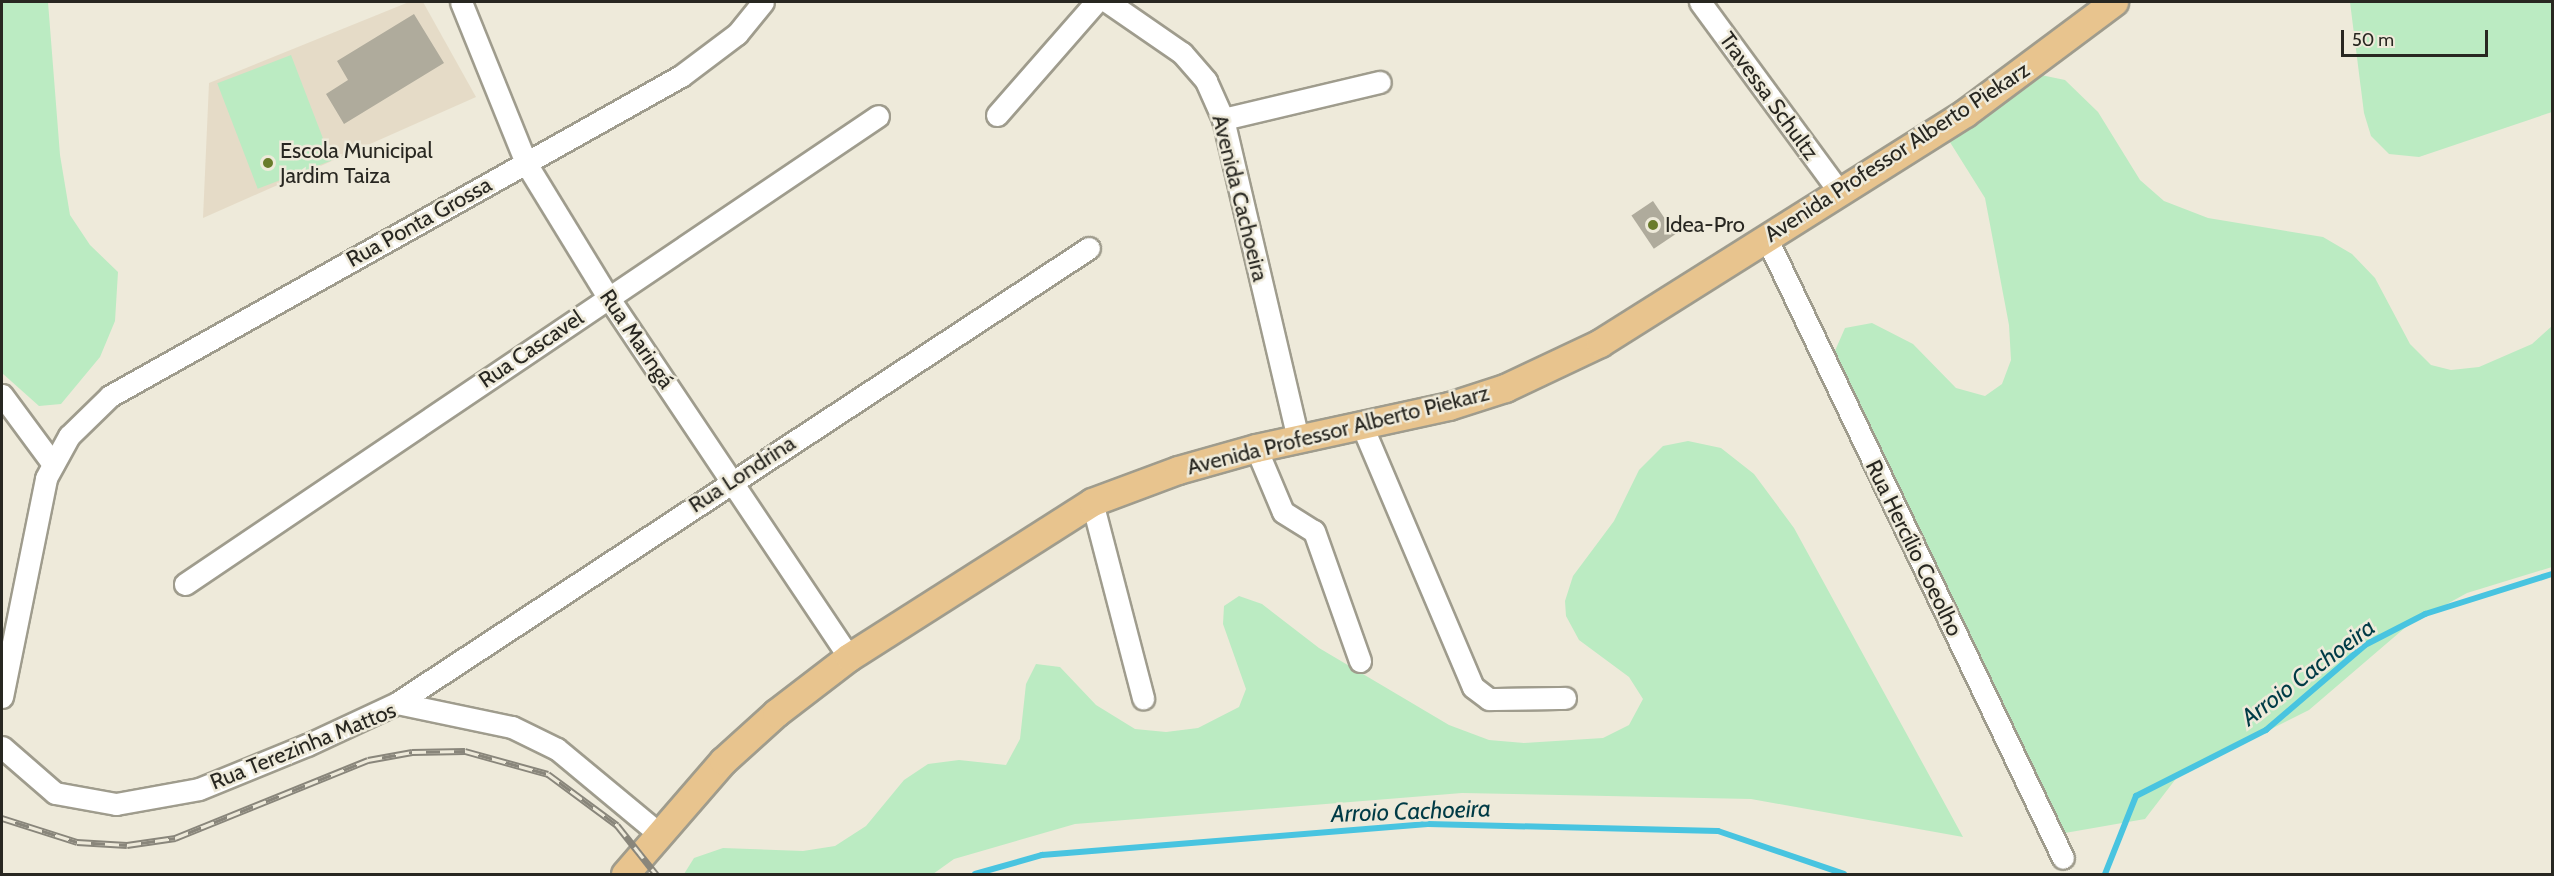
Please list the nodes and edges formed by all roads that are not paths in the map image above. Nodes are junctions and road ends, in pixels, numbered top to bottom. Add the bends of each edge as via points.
1 (461, 2) edge
2 (763, 2) edge
3 (1096, 2) edge
4 (1108, 2) edge
5 (1700, 2) edge
6 (2114, 2) edge
7 (1380, 82) dead end
8 (998, 115) dead end
9 (878, 116) dead end
10 (1223, 118) junction
11 (527, 165) junction
12 (1838, 190) junction
13 (1766, 237) junction
14 (1089, 248) dead end
15 (608, 297) junction
16 (2, 395) edge
17 (1363, 428) junction
18 (1298, 440) junction
19 (1256, 448) junction
20 (53, 464) junction
21 (732, 480) junction
22 (1092, 502) junction
23 (185, 584) dead end
24 (849, 657) junction
25 (1360, 661) dead end
26 (2, 696) edge
27 (1143, 698) dead end
28 (1565, 698) dead end
29 (397, 703) junction
30 (2, 747) edge
31 (658, 833) junction
32 (2062, 858) dead end
33 (625, 874) edge

1 - 11 street, Rua Maringá
2 - 11 street, Rua Ponta Grossa via 737,34 681,76
3 - 8 street
4 - 10 street, Avenida Cachoeira via 1182,53 1206,81
5 - 12 street, Travessa Schultz
6 - 12 main road, Avenida Professor Alberto Piekarz via 1965,113
7 - 10 street
9 - 15 street, Rua Cascavel
10 - 18 street, Avenida Cachoeira
11 - 15 street, Rua Maringá
11 - 20 street, Rua Ponta Grossa via 110,396 69,436
12 - 13 main road, Avenida Professor Alberto Piekarz
13 - 17 main road, Avenida Professor Alberto Piekarz via 1600,344 1505,388
13 - 32 street, Rua Hercílio Coeolho
14 - 21 street, Rua Londrina
15 - 21 street, Rua Maringá
15 - 23 street, Rua Cascavel
16 - 20 street
17 - 18 main road, Avenida Professor Alberto Piekarz
17 - 28 street via 1473,687 1489,699
18 - 19 main road, Avenida Professor Alberto Piekarz
19 - 22 main road, Avenida Professor Alberto Piekarz via 1178,470
19 - 25 street via 1282,512 1314,531
20 - 26 street, Rua Ponta Grossa via 45,478
21 - 24 street, Rua Maringá
21 - 29 street, Rua Londrina
22 - 24 main road, Avenida Professor Alberto Piekarz
22 - 27 street
24 - 31 main road, Avenida Professor Alberto Piekarz via 723,761
29 - 30 street, Rua Terezinha Mattos via 199,789 116,804 55,793
29 - 31 street, Rua Terezinha Mattos via 512,727 557,748
31 - 33 main road, Avenida Professor Alberto Piekarz

